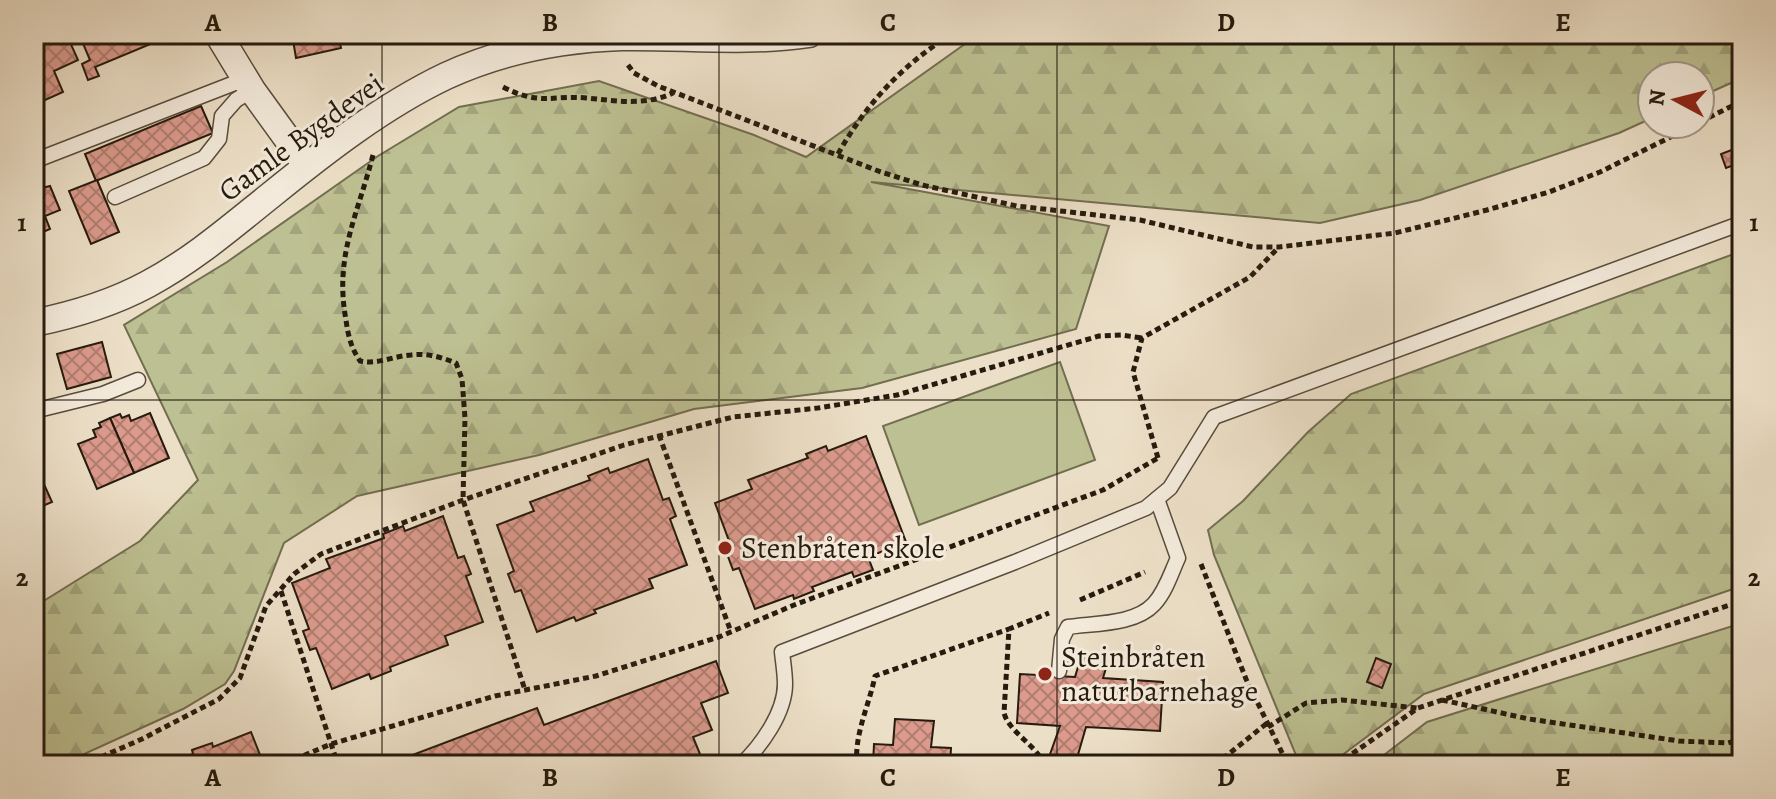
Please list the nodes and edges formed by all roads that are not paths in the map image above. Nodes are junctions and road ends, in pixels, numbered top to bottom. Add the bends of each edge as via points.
1 (218, 34) edge
2 (809, 34) edge
3 (248, 85) junction
4 (34, 161) edge
5 (307, 166) junction
6 (115, 197) dead end
7 (1742, 223) edge
8 (34, 323) edge
9 (138, 380) dead end
10 (34, 411) edge
11 (1157, 499) junction
12 (1059, 671) dead end
13 (741, 765) edge

1 - 3 street
2 - 5 street, Gamle Bygdevei via 621,37 526,50 445,76
3 - 4 lane
3 - 5 street
3 - 6 lane via 222,116 219,139 204,158
5 - 8 street, Gamle Bygdevei via 207,247 147,285
7 - 11 lane via 1214,417 1170,488
9 - 10 lane
11 - 12 lane via 1178,558 1165,588 1137,617 1068,627
11 - 13 lane via 1101,528 782,652 781,707

